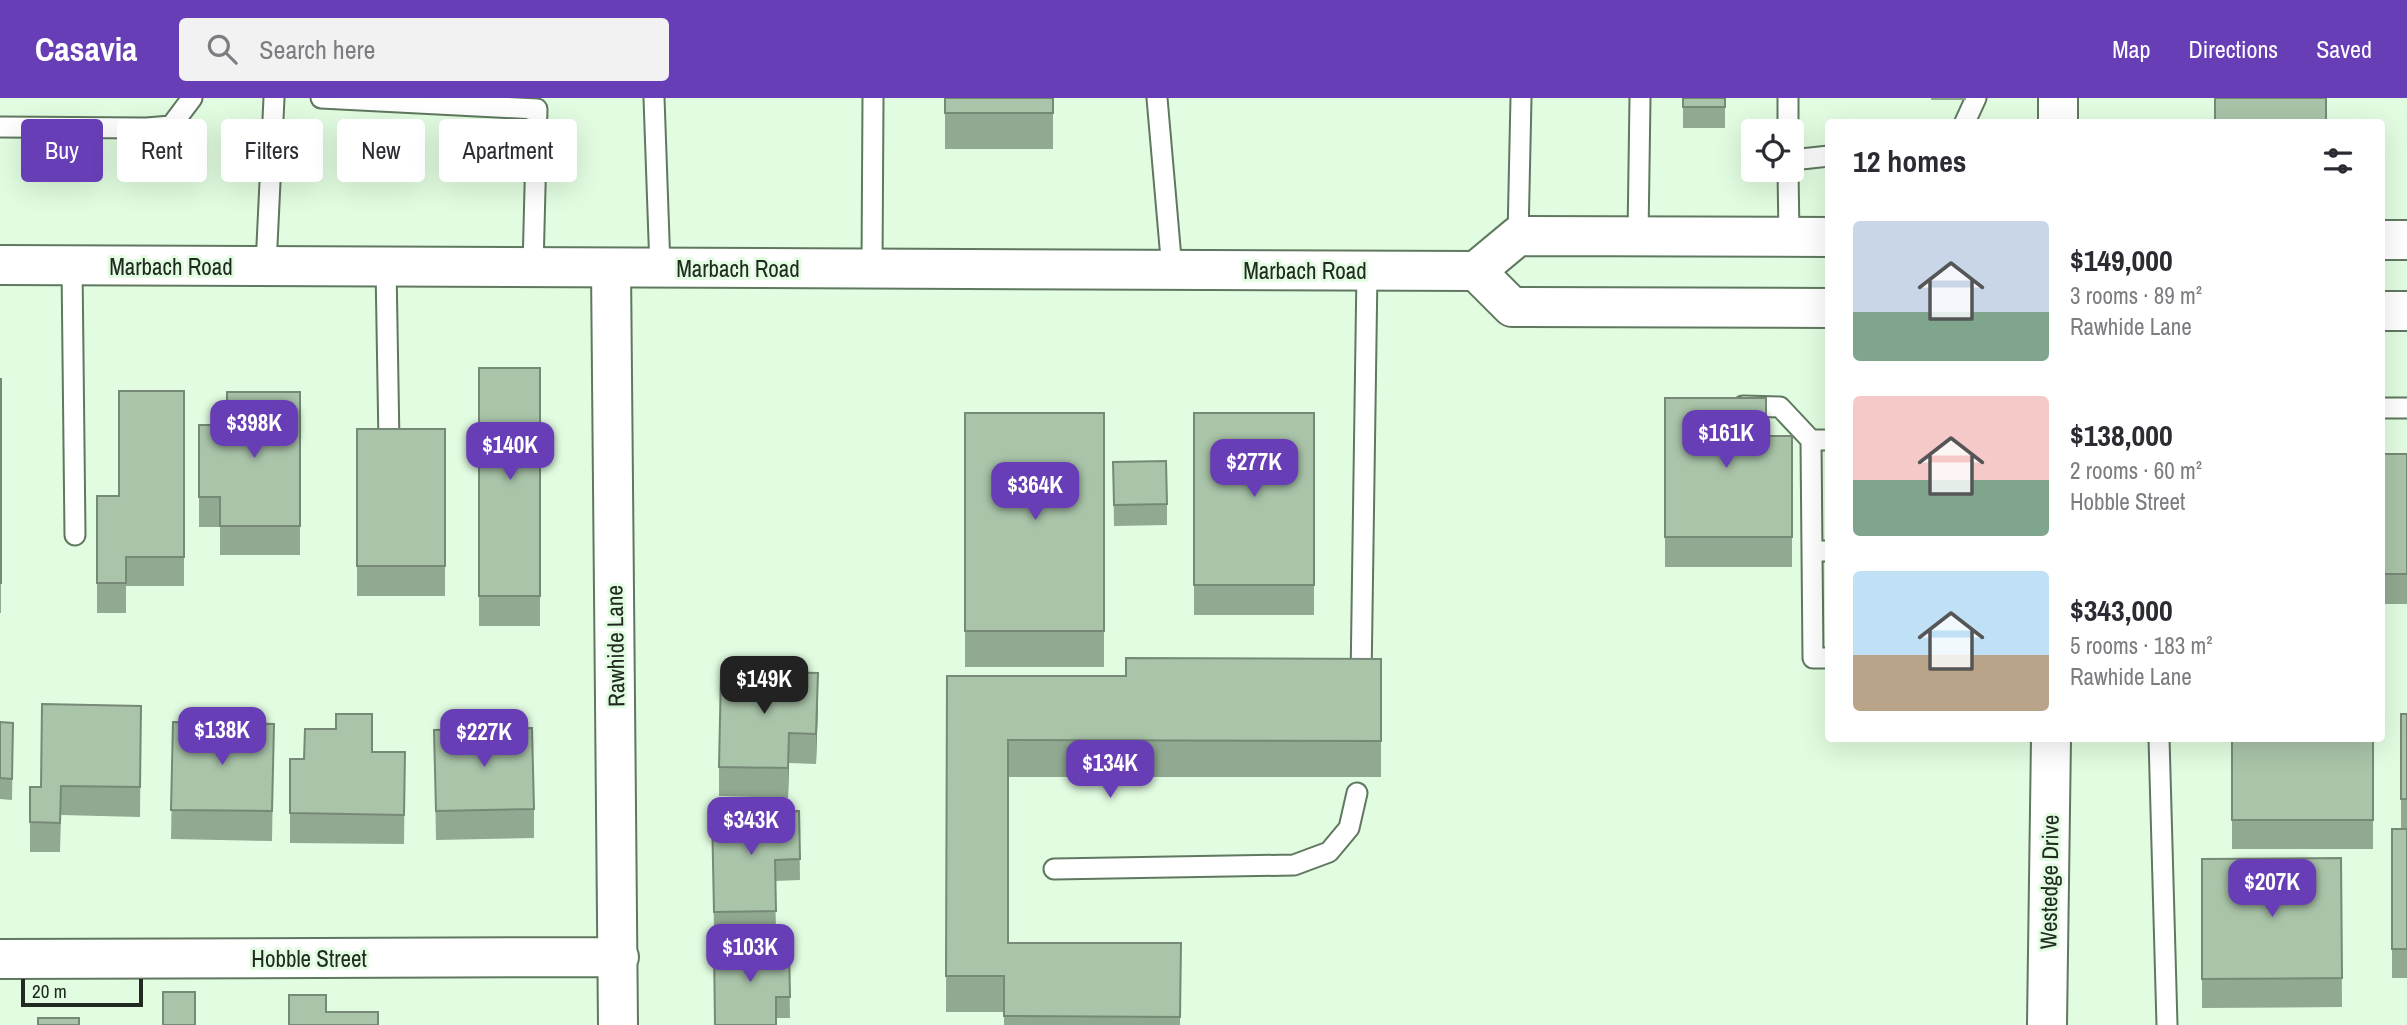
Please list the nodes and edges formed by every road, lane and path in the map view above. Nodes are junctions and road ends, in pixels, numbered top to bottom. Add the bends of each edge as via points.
1 (192, 98) edge
2 (274, 98) edge
3 (321, 98) edge
4 (654, 98) edge
5 (873, 98) edge
6 (1157, 98) edge
7 (1521, 98) edge
8 (1640, 98) edge
9 (1788, 98) edge
10 (1976, 98) edge
11 (2058, 98) edge
12 (1788, 119) edge
13 (1966, 119) edge
14 (2058, 119) edge
15 (0, 127) edge
16 (1825, 156) edge
17 (1804, 159) edge
18 (1788, 182) edge
19 (1518, 236) junction
20 (1638, 236) junction
21 (1788, 237) junction
22 (1825, 237) edge
23 (2385, 240) edge
24 (2407, 240) edge
25 (0, 265) edge
26 (72, 266) junction
27 (266, 266) junction
28 (386, 267) junction
29 (533, 268) junction
30 (611, 268) junction
31 (660, 268) junction
32 (872, 268) junction
33 (1172, 270) junction
34 (1367, 271) junction
35 (1476, 271) junction
36 (1825, 308) edge
37 (2385, 311) edge
38 (2407, 312) edge
39 (1720, 406) edge
40 (2385, 408) edge
41 (2407, 408) edge
42 (1820, 440) edge
43 (389, 443) edge
44 (75, 535) dead end
45 (1821, 551) edge
46 (1825, 658) edge
47 (1360, 681) edge
48 (2051, 742) edge
49 (2160, 742) edge
50 (1357, 793) dead end
51 (1054, 869) dead end
52 (619, 957) junction
53 (0, 959) edge
54 (618, 1025) edge
55 (2047, 1025) edge
56 (2167, 1025) edge

1 - 15 lane via 171,126
2 - 27 lane
3 - 29 lane via 537,109
4 - 31 lane
5 - 32 lane
6 - 33 lane
7 - 19 lane
8 - 20 lane
9 - 12 lane
10 - 13 lane
11 - 14 main road
16 - 17 lane
18 - 21 lane
19 - 20 main road
19 - 35 main road
20 - 21 main road
21 - 22 main road
23 - 24 main road
25 - 26 main road, Marbach Road
26 - 27 main road, Marbach Road
26 - 44 lane
27 - 28 main road, Marbach Road
28 - 29 main road, Marbach Road
28 - 43 lane
29 - 30 main road, Marbach Road
30 - 31 main road, Marbach Road
30 - 52 main road, Rawhide Lane
31 - 32 main road, Marbach Road
32 - 33 main road, Marbach Road
33 - 34 main road, Marbach Road
34 - 35 main road, Marbach Road
34 - 47 lane
35 - 36 main road via 1512,307
37 - 38 main road
39 - 42 lane via 1780,407
40 - 41 lane
42 - 45 lane
45 - 46 lane via 1813,658
48 - 55 main road, Westedge Drive
49 - 56 lane
50 - 51 lane via 1349,828 1329,852 1294,865
52 - 53 main road, Hobble Street
52 - 54 main road, Rawhide Lane

